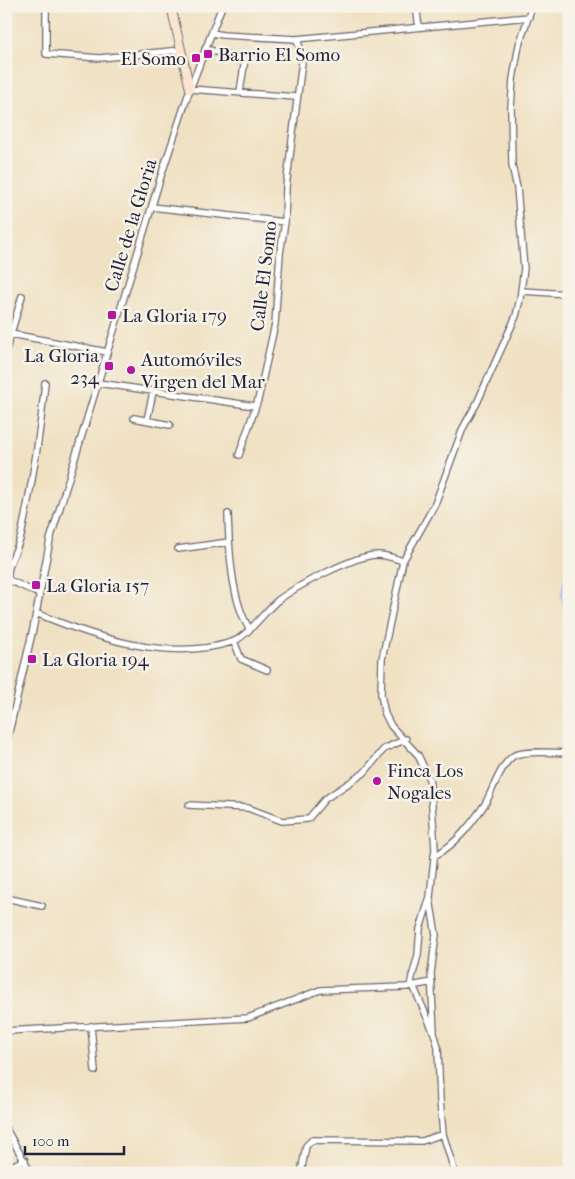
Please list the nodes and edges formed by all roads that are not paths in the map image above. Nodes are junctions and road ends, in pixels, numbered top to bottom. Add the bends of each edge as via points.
1 (46, 6) edge
2 (171, 6) edge
3 (222, 6) edge
4 (416, 6) edge
5 (532, 6) edge
6 (529, 17) junction
7 (419, 27) junction
8 (212, 33) junction
9 (296, 39) junction
10 (205, 49) junction
11 (181, 50) junction
12 (186, 67) junction
13 (194, 77) junction
14 (190, 89) junction
15 (240, 92) junction
16 (296, 97) junction
17 (152, 207) junction
18 (285, 222) junction
19 (522, 291) junction
20 (569, 294) edge
21 (22, 296) dead end
22 (11, 334) junction
23 (6, 350) edge
24 (107, 352) junction
25 (45, 383) dead end
26 (98, 383) junction
27 (153, 392) junction
28 (255, 406) junction
29 (134, 418) dead end
30 (148, 420) junction
31 (170, 425) dead end
32 (239, 455) dead end
33 (228, 514) dead end
34 (229, 542) junction
35 (178, 550) dead end
36 (403, 561) junction
37 (39, 594) junction
38 (36, 613) junction
39 (249, 628) junction
40 (234, 641) junction
41 (267, 670) dead end
42 (406, 739) junction
43 (6, 745) edge
44 (569, 753) edge
45 (189, 805) dead end
46 (434, 856) junction
47 (430, 896) junction
48 (6, 898) edge
49 (42, 906) dead end
50 (432, 982) junction
51 (412, 986) junction
52 (91, 1026) junction
53 (6, 1031) edge
54 (434, 1033) junction
55 (95, 1071) dead end
56 (6, 1128) edge
57 (443, 1134) junction
58 (25, 1160) junction
59 (6, 1168) edge
60 (31, 1173) edge
61 (301, 1173) edge
62 (455, 1173) edge

1 - 11 street via 46,54 100,58
2 - 11 main road
3 - 8 street
4 - 7 street
5 - 6 street
6 - 7 street
6 - 19 street via 519,45 511,107 512,165 518,188 524,268
7 - 9 street
8 - 9 street
8 - 10 street
9 - 16 street, Calle El Somo via 303,54
10 - 13 street
10 - 15 street via 245,59
11 - 12 main road
12 - 13 main road
12 - 14 main road
13 - 14 street, Calle de la Gloria
14 - 15 street
14 - 17 street, Calle de la Gloria
15 - 16 street
16 - 18 street, Calle El Somo
17 - 18 street
17 - 24 street, Calle de la Gloria
18 - 28 street, Calle El Somo via 275,324
19 - 20 street
19 - 36 street via 516,316 463,428 435,504
21 - 22 street
22 - 23 street
22 - 24 street
24 - 26 street, Calle de la Gloria
25 - 37 street via 30,497 18,549 8,569 9,580
26 - 27 street
26 - 37 street, Calle de la Gloria via 50,540
27 - 28 street
27 - 30 street
28 - 32 street, Calle El Somo
29 - 30 street
30 - 31 street
33 - 34 street
34 - 35 street
34 - 39 street via 236,593
36 - 39 street via 377,555 355,560 289,593
36 - 42 street via 382,659 381,695 388,721
37 - 38 street, Calle de la Gloria
38 - 40 street via 83,632 171,651
38 - 43 street, Calle de la Gloria
39 - 40 street
40 - 41 street via 241,659
42 - 45 street via 384,749 364,773 325,799 308,819 282,821 241,807
42 - 46 street via 429,779
44 - 46 street via 522,754 511,758 485,803 461,835
46 - 47 street
47 - 50 street via 436,935
47 - 51 street via 420,929
48 - 49 street
50 - 51 street
50 - 54 street
51 - 52 street via 320,990 248,1018
51 - 54 street
52 - 53 street
52 - 55 street
54 - 57 street via 438,1047
56 - 58 street
57 - 61 street via 422,1141 312,1140 306,1146
57 - 62 street
58 - 59 street
58 - 60 street

